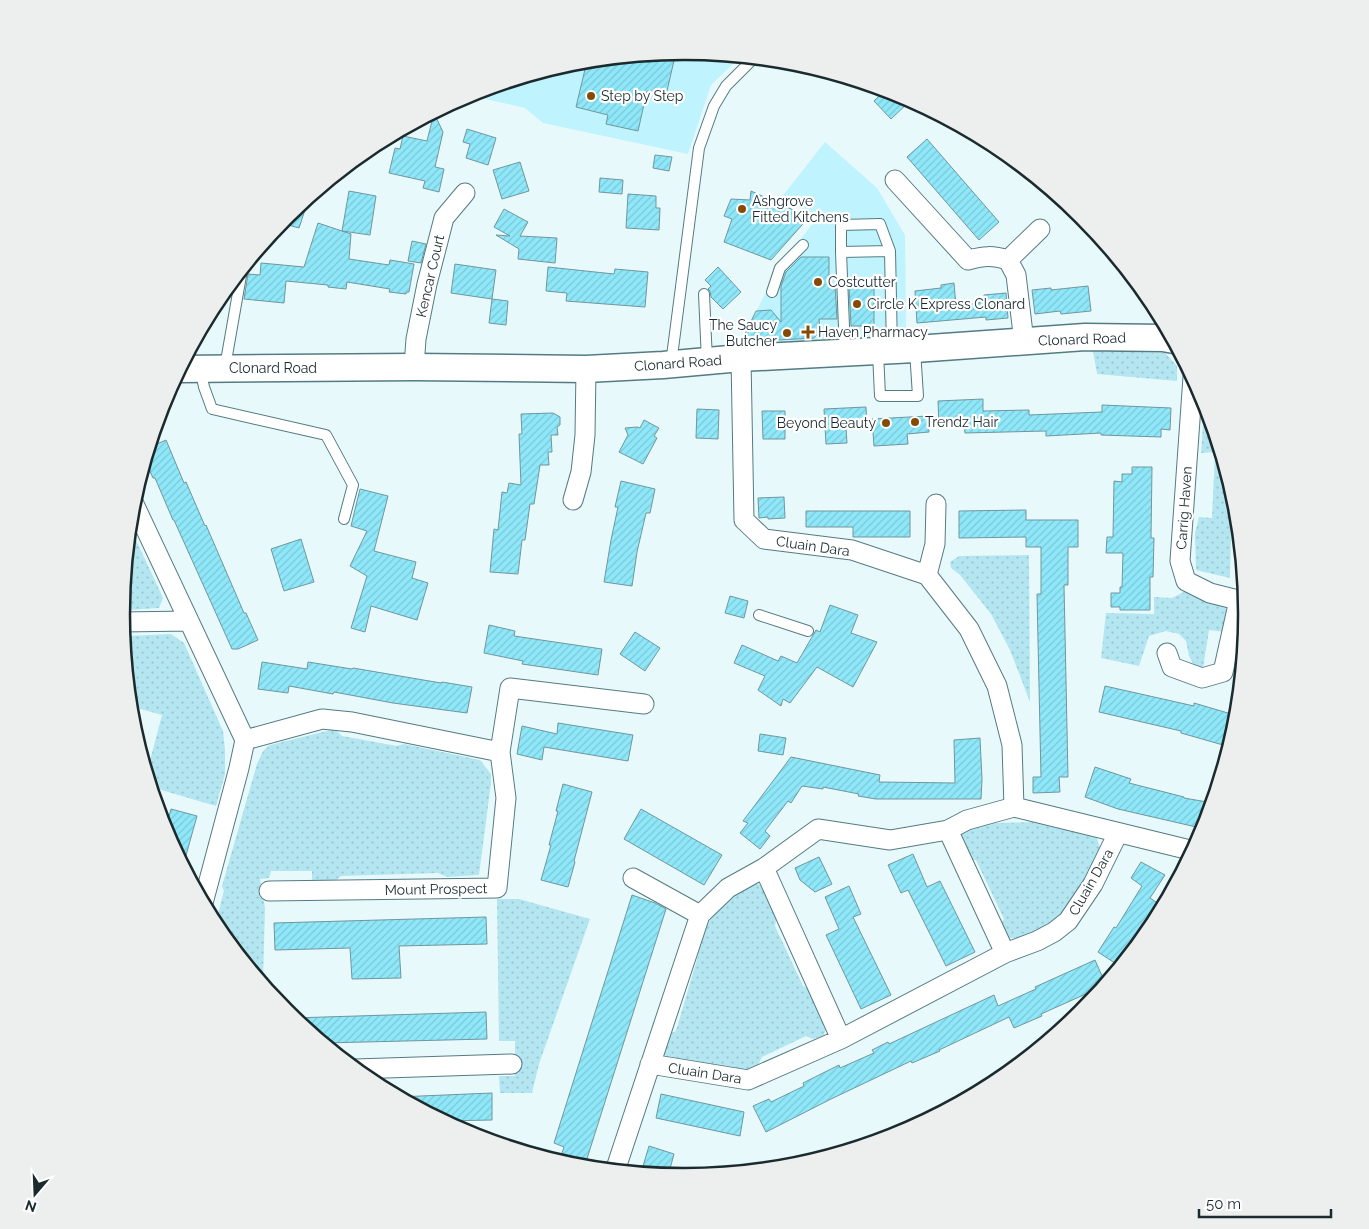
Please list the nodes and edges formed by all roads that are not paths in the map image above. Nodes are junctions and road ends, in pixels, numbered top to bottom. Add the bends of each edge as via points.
1 (748, 64) edge
2 (896, 180) dead end
3 (466, 193) dead end
4 (1040, 229) dead end
5 (803, 245) dead end
6 (890, 251) junction
7 (841, 252) junction
8 (1008, 260) junction
9 (772, 292) dead end
10 (232, 294) edge
11 (704, 294) dead end
12 (1166, 339) edge
13 (1024, 342) junction
14 (895, 350) junction
15 (845, 353) junction
16 (741, 358) junction
17 (707, 362) junction
18 (670, 365) junction
19 (414, 367) junction
20 (202, 368) edge
21 (586, 369) junction
22 (1192, 391) edge
23 (573, 500) dead end
24 (936, 504) dead end
25 (139, 515) edge
26 (344, 519) dead end
27 (927, 575) junction
28 (1239, 600) edge
29 (759, 614) dead end
30 (1239, 615) edge
31 (190, 621) junction
32 (130, 622) edge
33 (808, 631) dead end
34 (1167, 653) dead end
35 (644, 704) dead end
36 (245, 740) junction
37 (500, 752) junction
38 (1014, 807) junction
39 (948, 830) junction
40 (1118, 833) junction
41 (1187, 849) edge
42 (764, 868) junction
43 (633, 878) dead end
44 (269, 892) dead end
45 (205, 894) edge
46 (700, 915) junction
47 (1005, 952) junction
48 (841, 1039) junction
49 (512, 1064) dead end
50 (650, 1064) junction
51 (366, 1069) edge
52 (617, 1165) edge

1 - 18 lane via 726,86 714,106 699,148
2 - 8 street via 965,268 984,256
3 - 19 street, Kencar Court via 444,218 427,284
4 - 8 street
5 - 9 lane via 780,268
6 - 7 lane
6 - 7 lane via 880,224 841,225
6 - 14 lane
7 - 15 lane
8 - 13 street via 1016,275
10 - 20 lane
11 - 17 lane
12 - 13 street, Clonard Road via 1085,337
13 - 14 street, Clonard Road
14 - 14 lane via 918,396 880,396
14 - 15 street, Clonard Road
15 - 16 street, Clonard Road
16 - 17 street, Clonard Road
16 - 27 street, Cluain Dara via 744,520 764,539 852,550
17 - 18 street, Clonard Road
18 - 21 street, Clonard Road
19 - 20 street, Clonard Road
19 - 21 street, Clonard Road
20 - 26 lane via 204,387 212,409 326,435 353,485
21 - 23 street via 585,435 581,472
22 - 28 street, Carrig Haven via 1180,561 1186,581 1210,593
24 - 27 street via 936,544
25 - 31 street
27 - 38 street via 969,629 997,686 1012,745
29 - 33 lane
30 - 34 street, Carrig Haven via 1223,672 1202,678 1172,667
31 - 32 street
31 - 36 street
35 - 37 street, Mount Prospect via 510,688
36 - 37 street via 322,719 352,722
36 - 45 street
37 - 44 street, Mount Prospect via 506,798 497,888
38 - 39 street, Cluain Dara via 967,820
38 - 40 street, Cluain Dara
39 - 42 street, Cluain Dara via 890,840 818,829
39 - 47 street
40 - 41 street, Cluain Dara
40 - 47 street, Cluain Dara via 1093,884 1068,921 1037,941
42 - 46 street, Cluain Dara via 728,888
42 - 48 street
43 - 46 street
46 - 50 street, Cluain Dara
47 - 48 street, Cluain Dara
48 - 50 street, Cluain Dara via 748,1080
49 - 51 street
50 - 52 street, Cluain Dara

